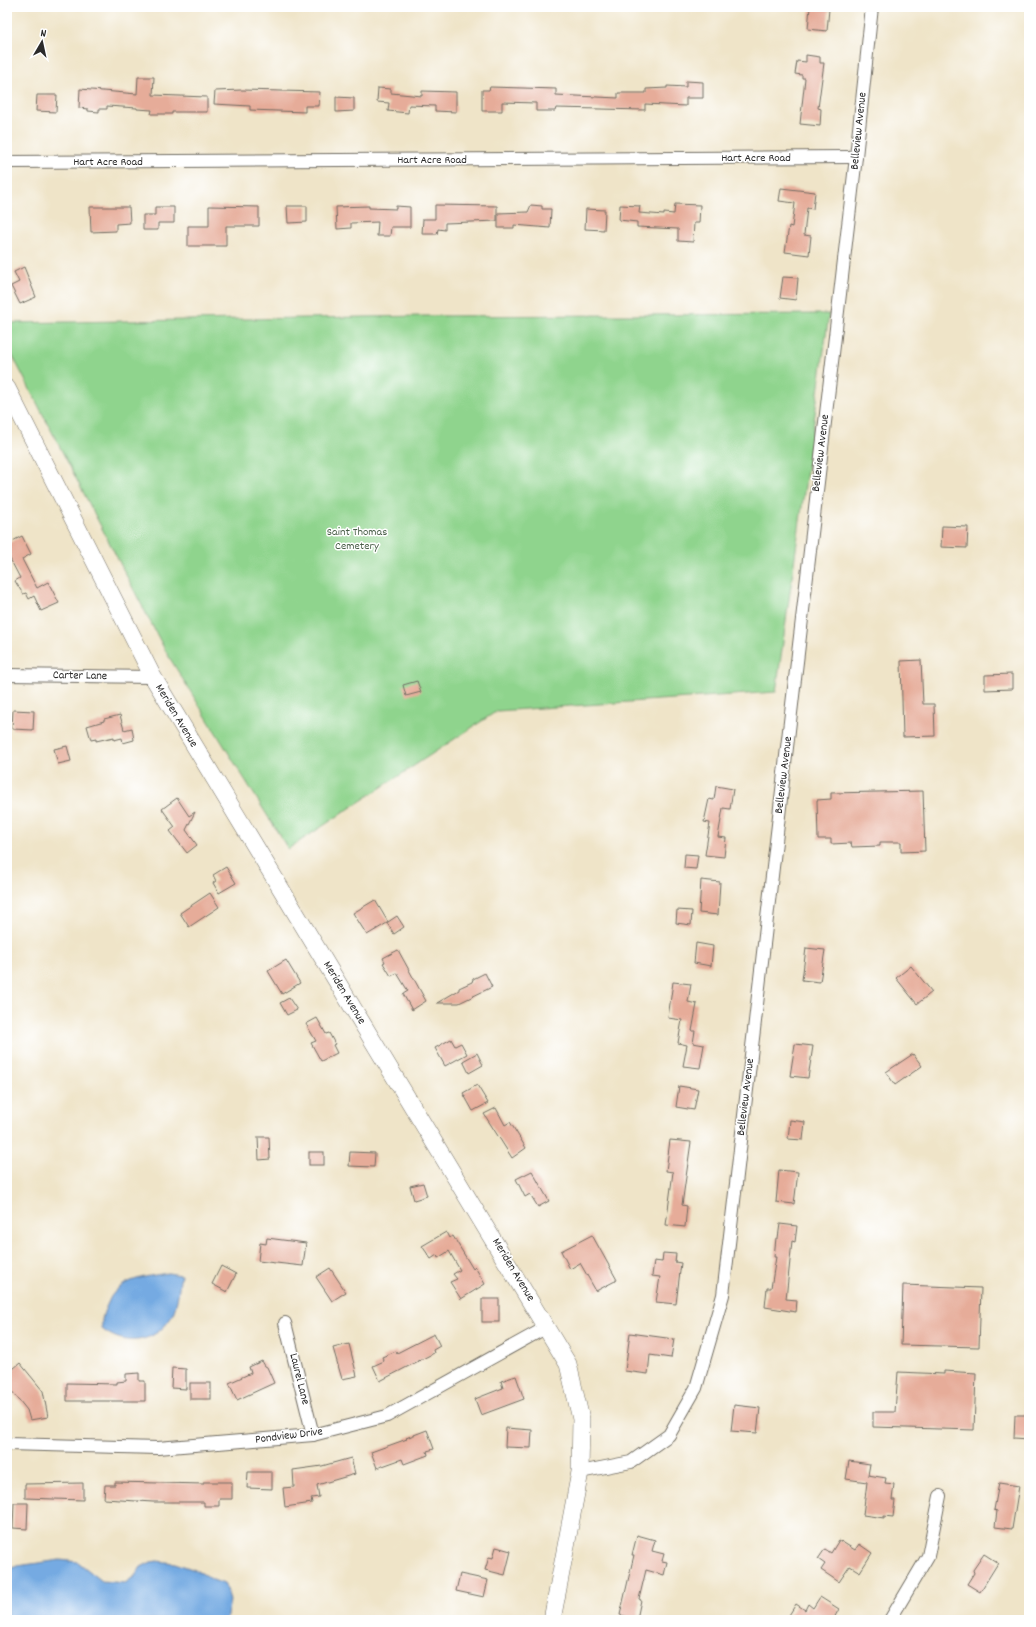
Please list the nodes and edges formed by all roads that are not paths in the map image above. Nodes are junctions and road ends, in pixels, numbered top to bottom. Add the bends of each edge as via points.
1 (872, 7) edge
2 (856, 157) junction
3 (7, 162) edge
4 (7, 388) edge
5 (7, 675) edge
6 (153, 677) junction
7 (284, 1323) dead end
8 (547, 1327) junction
9 (313, 1435) junction
10 (7, 1444) edge
11 (580, 1472) junction
12 (940, 1496) dead end
13 (552, 1620) edge
14 (890, 1620) edge

1 - 2 street, Belleview Avenue
2 - 3 street, Hart Acre Road
2 - 11 street, Belleview Avenue via 723,1295 696,1388 669,1435 631,1462
4 - 6 main road, Meriden Avenue
5 - 6 street, Carter Lane
6 - 8 main road, Meriden Avenue
7 - 9 street, Laurel Lane
8 - 9 street, Pondview Drive via 387,1416
8 - 11 main road, Meriden Avenue via 568,1364 581,1419
9 - 10 street, Pondview Drive via 158,1448
11 - 13 main road, Meriden Avenue
12 - 14 street via 928,1556

